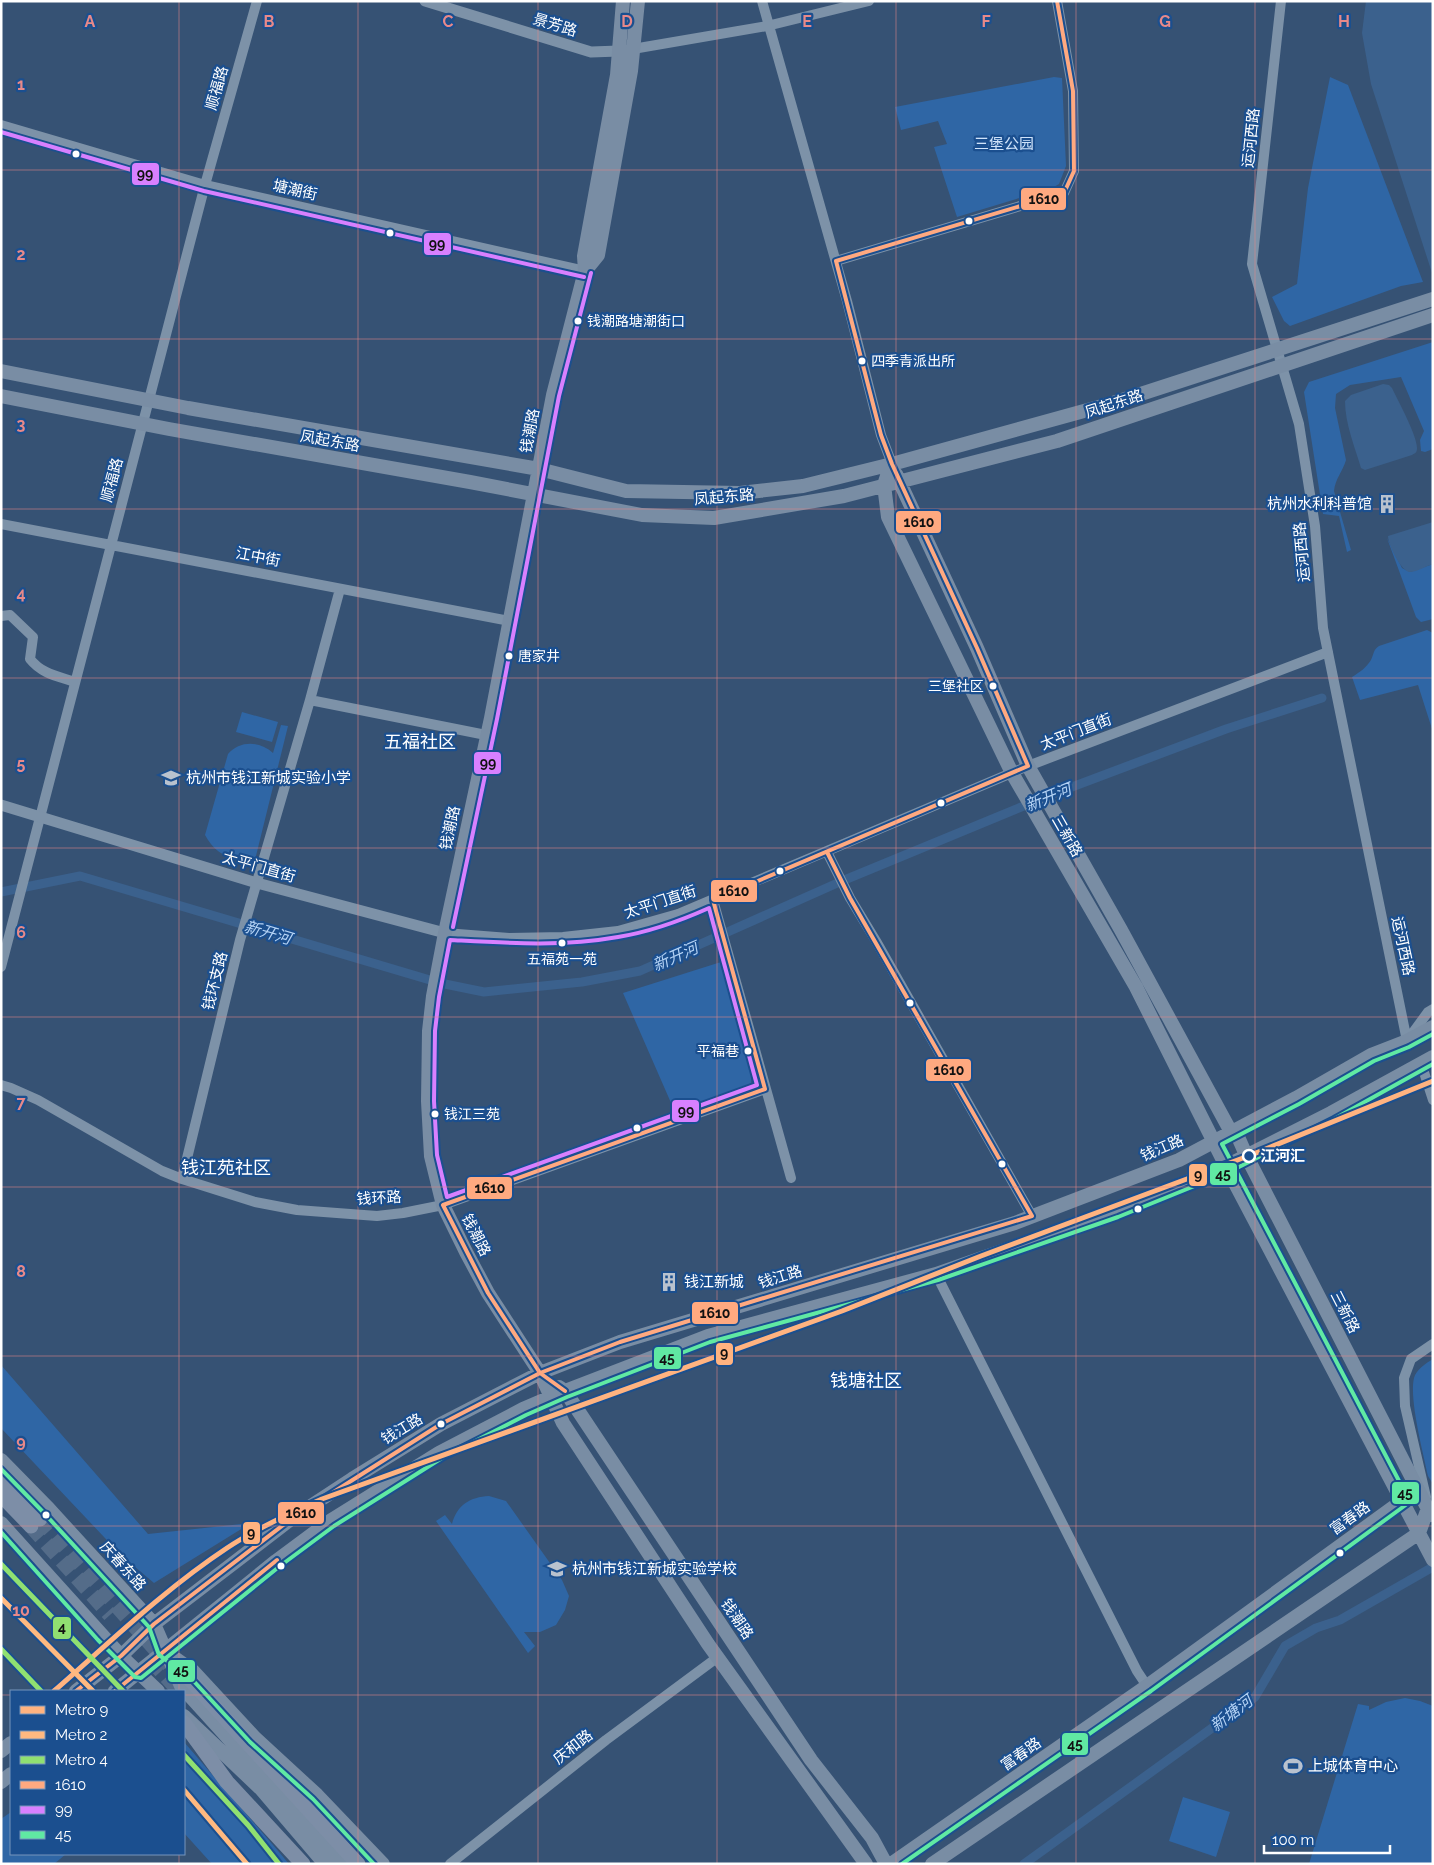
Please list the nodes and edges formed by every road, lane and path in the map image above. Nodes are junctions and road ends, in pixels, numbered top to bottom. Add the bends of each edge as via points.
1 (256, 1) edge
2 (426, 1) edge
3 (623, 1) edge
4 (638, 1) edge
5 (762, 1) edge
6 (869, 1) edge
7 (1057, 1) edge
8 (1281, 1) edge
9 (842, 4) edge
10 (767, 26) junction
11 (634, 49) junction
12 (619, 51) junction
13 (1, 125) edge
14 (206, 185) junction
15 (836, 261) junction
16 (585, 271) junction
17 (1433, 299) edge
18 (1433, 315) edge
19 (1277, 350) junction
20 (1282, 366) junction
21 (1, 371) edge
22 (1, 396) edge
23 (150, 400) junction
24 (143, 424) junction
25 (892, 464) junction
26 (539, 469) junction
27 (899, 481) junction
28 (884, 485) junction
29 (533, 494) junction
30 (1, 524) edge
31 (111, 544) junction
32 (340, 589) junction
33 (1, 616) edge
34 (510, 621) junction
35 (1328, 652) junction
36 (75, 682) junction
37 (310, 700) junction
38 (486, 735) junction
39 (1028, 766) junction
40 (1012, 773) junction
41 (1, 805) edge
42 (40, 817) junction
43 (827, 852) junction
44 (257, 883) junction
45 (713, 900) junction
46 (445, 933) junction
47 (1, 967) edge
48 (1433, 1009) edge
49 (1433, 1027) edge
50 (1407, 1040) junction
51 (1427, 1060) edge
52 (1, 1085) edge
53 (765, 1089) junction
54 (1433, 1100) edge
55 (1233, 1131) junction
56 (1214, 1141) junction
57 (1246, 1155) junction
58 (1226, 1166) junction
59 (791, 1178) dead end
60 (182, 1179) junction
61 (443, 1205) junction
62 (1032, 1216) junction
63 (936, 1274) junction
64 (1433, 1344) edge
65 (540, 1373) junction
66 (565, 1391) junction
67 (551, 1397) junction
68 (1, 1460) edge
69 (1, 1475) edge
70 (1, 1495) edge
71 (1402, 1501) junction
72 (1430, 1513) edge
73 (1, 1523) edge
74 (1419, 1533) junction
75 (1431, 1556) edge
76 (154, 1624) junction
77 (164, 1651) junction
78 (121, 1656) junction
79 (718, 1656) junction
80 (139, 1672) junction
81 (1147, 1686) junction
82 (77, 1690) edge
83 (117, 1690) edge
84 (157, 1690) edge
85 (185, 1690) edge
86 (185, 1690) edge
87 (185, 1717) edge
88 (185, 1724) edge
89 (303, 1864) edge
90 (325, 1864) edge
91 (342, 1864) edge
92 (358, 1864) edge
93 (383, 1864) edge
94 (450, 1864) edge
95 (866, 1864) edge
96 (886, 1864) edge
97 (891, 1864) edge
98 (932, 1864) edge

1 - 14 street, 顺福路
2 - 12 street, 景芳路 via 591,52
3 - 12 main road, 钱潮路
4 - 11 main road, 钱潮路
5 - 10 street
6 - 9 street
7 - 15 street via 1074,91 1074,171 1064,193
8 - 19 street, 运河西路 via 1252,264
9 - 10 street
10 - 11 street
10 - 15 street
11 - 12 street
11 - 16 main road, 钱潮路 via 598,255
12 - 16 main road, 钱潮路 via 584,256
13 - 14 street, 塘潮街
14 - 16 street, 塘潮街
14 - 23 street, 顺福路
15 - 25 street via 881,434
16 - 26 main road, 钱潮路 via 553,395
17 - 19 main road, 凤起东路
18 - 20 main road, 凤起东路
19 - 20 street, 运河西路
19 - 25 main road, 凤起东路 via 1113,403
20 - 27 main road, 凤起东路 via 1057,440
20 - 35 street, 运河西路 via 1299,424 1315,526 1323,628
21 - 23 main road, 凤起东路
22 - 24 main road, 凤起东路
23 - 24 street, 顺福路
23 - 26 main road, 凤起东路
24 - 29 main road, 凤起东路
24 - 31 street, 顺福路
25 - 26 main road, 凤起东路 via 802,486 740,493 626,491
25 - 27 main road, 三新路
25 - 28 main road, 三新路
26 - 29 main road, 钱潮路
27 - 28 main road, 凤起东路
27 - 39 main road, 三新路
28 - 29 main road, 凤起东路 via 816,501 714,518 642,515
28 - 40 main road, 三新路 via 888,517
29 - 34 main road, 钱潮路
30 - 31 street, 江中街
31 - 32 street, 江中街
31 - 36 street, 顺福路
32 - 34 street, 江中街
32 - 37 street, 钱环支路
33 - 36 street via 10,616 33,637 30,660 34,665 42,672
34 - 38 main road, 钱潮路
35 - 39 street, 太平门直街
35 - 50 street, 运河西路
36 - 42 street, 顺福路
37 - 38 street
37 - 44 street, 钱环支路
38 - 46 main road, 钱潮路
39 - 40 street, 太平门直街
39 - 55 main road, 三新路
40 - 43 street, 太平门直街
40 - 56 main road, 三新路 via 1136,987
41 - 42 street, 太平门直街
42 - 44 street, 太平门直街
42 - 47 street, 顺福路
43 - 45 street, 太平门直街
43 - 62 street via 850,898
44 - 46 street, 太平门直街
44 - 60 street, 钱环支路
45 - 46 street, 太平门直街 via 618,931 509,938
45 - 53 street
46 - 61 main road, 钱潮路 via 429,1031 428,1101 431,1156
48 - 50 street
49 - 50 main road, 钱江路
50 - 55 main road, 钱江路 via 1371,1055
51 - 54 street
51 - 57 main road
52 - 60 street, 钱环路 via 38,1100 162,1171
53 - 59 street
53 - 61 street, 钱环路
55 - 56 main road, 钱江路
55 - 57 main road, 三新路
56 - 58 main road, 三新路
56 - 62 main road, 钱江路 via 1179,1160
57 - 58 main road
57 - 72 main road, 三新路
58 - 63 main road via 1116,1211
58 - 71 main road, 三新路
60 - 61 street, 钱环路 via 255,1202 337,1214 377,1216
61 - 65 main road, 钱潮路 via 484,1284
62 - 65 main road, 钱江路 via 620,1342
63 - 66 main road via 708,1336
63 - 81 street via 1136,1671
64 - 72 street via 1411,1359 1404,1378 1405,1406
65 - 66 main road, 钱潮路
65 - 67 main road, 钱潮路
65 - 76 main road, 钱江路 via 441,1424 352,1478 291,1519
66 - 67 main road
66 - 96 main road, 钱潮路 via 810,1760 872,1838
67 - 77 main road via 439,1453 330,1521
67 - 79 main road, 钱潮路 via 563,1423
68 - 76 main road, 庆春东路
69 - 70 main road via 36,1523
71 - 72 main road
71 - 74 main road, 三新路
71 - 81 main road, 富春路
72 - 74 main road
73 - 78 main road
74 - 75 main road, 三新路
74 - 98 main road
76 - 77 main road, 庆春东路
76 - 78 main road, 钱江路
77 - 80 main road
77 - 86 main road, 庆春东路
77 - 92 main road
77 - 93 main road via 193,1671 255,1738 317,1795
78 - 80 main road
78 - 82 main road, 钱江路
79 - 94 street, 庆和路
79 - 95 main road, 钱潮路
80 - 83 main road
80 - 84 main road
81 - 97 main road, 富春路
85 - 91 main road, 庆春东路
87 - 90 main road via 261,1789
88 - 89 main road via 227,1782

